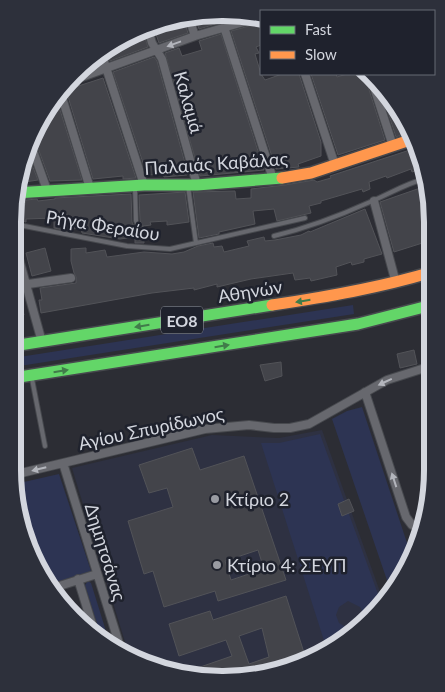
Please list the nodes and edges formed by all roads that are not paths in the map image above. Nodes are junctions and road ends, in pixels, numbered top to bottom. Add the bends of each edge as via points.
1 (241, 22) edge
2 (191, 24) edge
3 (235, 24) joint
4 (224, 27) junction
5 (150, 35) edge
6 (195, 36) junction
7 (157, 50) junction
8 (104, 60) edge
9 (106, 68) junction
10 (306, 75) edge
11 (85, 76) edge
12 (375, 92) edge
13 (63, 100) edge
14 (406, 141) edge
15 (393, 146) junction
16 (34, 153) edge
17 (335, 165) junction
18 (273, 179) junction
19 (419, 180) edge
20 (192, 185) junction
21 (139, 186) junction
22 (90, 188) junction
23 (47, 190) junction
24 (24, 191) edge
25 (374, 201) junction
26 (305, 218) dead end
27 (21, 225) edge
28 (139, 228) dead end
29 (274, 236) dead end
30 (196, 244) junction
31 (21, 266) edge
32 (424, 274) edge
33 (71, 278) dead end
34 (396, 283) junction
35 (26, 284) junction
36 (21, 285) edge
37 (424, 307) edge
38 (42, 342) junction
39 (21, 345) edge
40 (424, 368) edge
41 (31, 376) junction
42 (21, 377) edge
43 (365, 392) junction
44 (45, 446) dead end
45 (63, 463) junction
46 (21, 473) edge
47 (416, 526) edge
48 (97, 574) junction
49 (78, 580) junction
50 (59, 586) edge
51 (91, 622) edge
52 (117, 641) edge

1 - 3 street
2 - 6 street
3 - 4 street
4 - 6 street
4 - 18 street
5 - 7 street, Καλαμά
6 -> 7 street
7 - 9 street
7 - 20 street, Καλαμά via 162,59
8 - 9 street
9 - 11 street
9 - 21 street
10 - 17 street
12 - 15 street
13 - 22 street
14 - 15 main road, Παλαιάς Καβάλας
15 - 17 main road, Παλαιάς Καβάλας
16 - 23 street
17 - 18 main road, Παλαιάς Καβάλας
18 - 20 main road, Παλαιάς Καβάλας
19 - 25 lane
20 - 21 main road, Παλαιάς Καβάλας
20 - 30 lane
21 - 22 main road, Παλαιάς Καβάλας
21 - 28 lane via 136,221
22 - 23 main road, Παλαιάς Καβάλας
23 - 24 main road, Παλαιάς Καβάλας
25 - 29 lane via 307,228
25 - 34 street
26 - 30 lane, Ρήγα Φεραίου
27 - 30 lane, Ρήγα Φεραίου via 127,246 170,249
31 - 35 street
32 - 34 main road, Αθηνών / ΕΟ8
33 - 35 street
34 -> 38 main road, Αθηνών / ΕΟ8
35 - 36 street
35 - 38 street
41 -> 37 main road, ΕΟ8 via 358,324
38 - 39 main road, Αθηνών / ΕΟ8
40 -> 43 street, Αγίου Σπυρίδωνος via 387,380
41 - 42 main road, ΕΟ8
41 - 44 lane
43 - 45 street, Αγίου Σπυρίδωνος via 309,424 290,428 249,425 205,429
47 -> 43 street via 406,517
45 -> 46 street, Αγίου Σπυρίδωνος
45 - 48 street, Δημητσάνας
48 - 49 street
48 - 52 street, Δημητσάνας
49 - 50 street
49 - 51 street, Δημητσάνας

